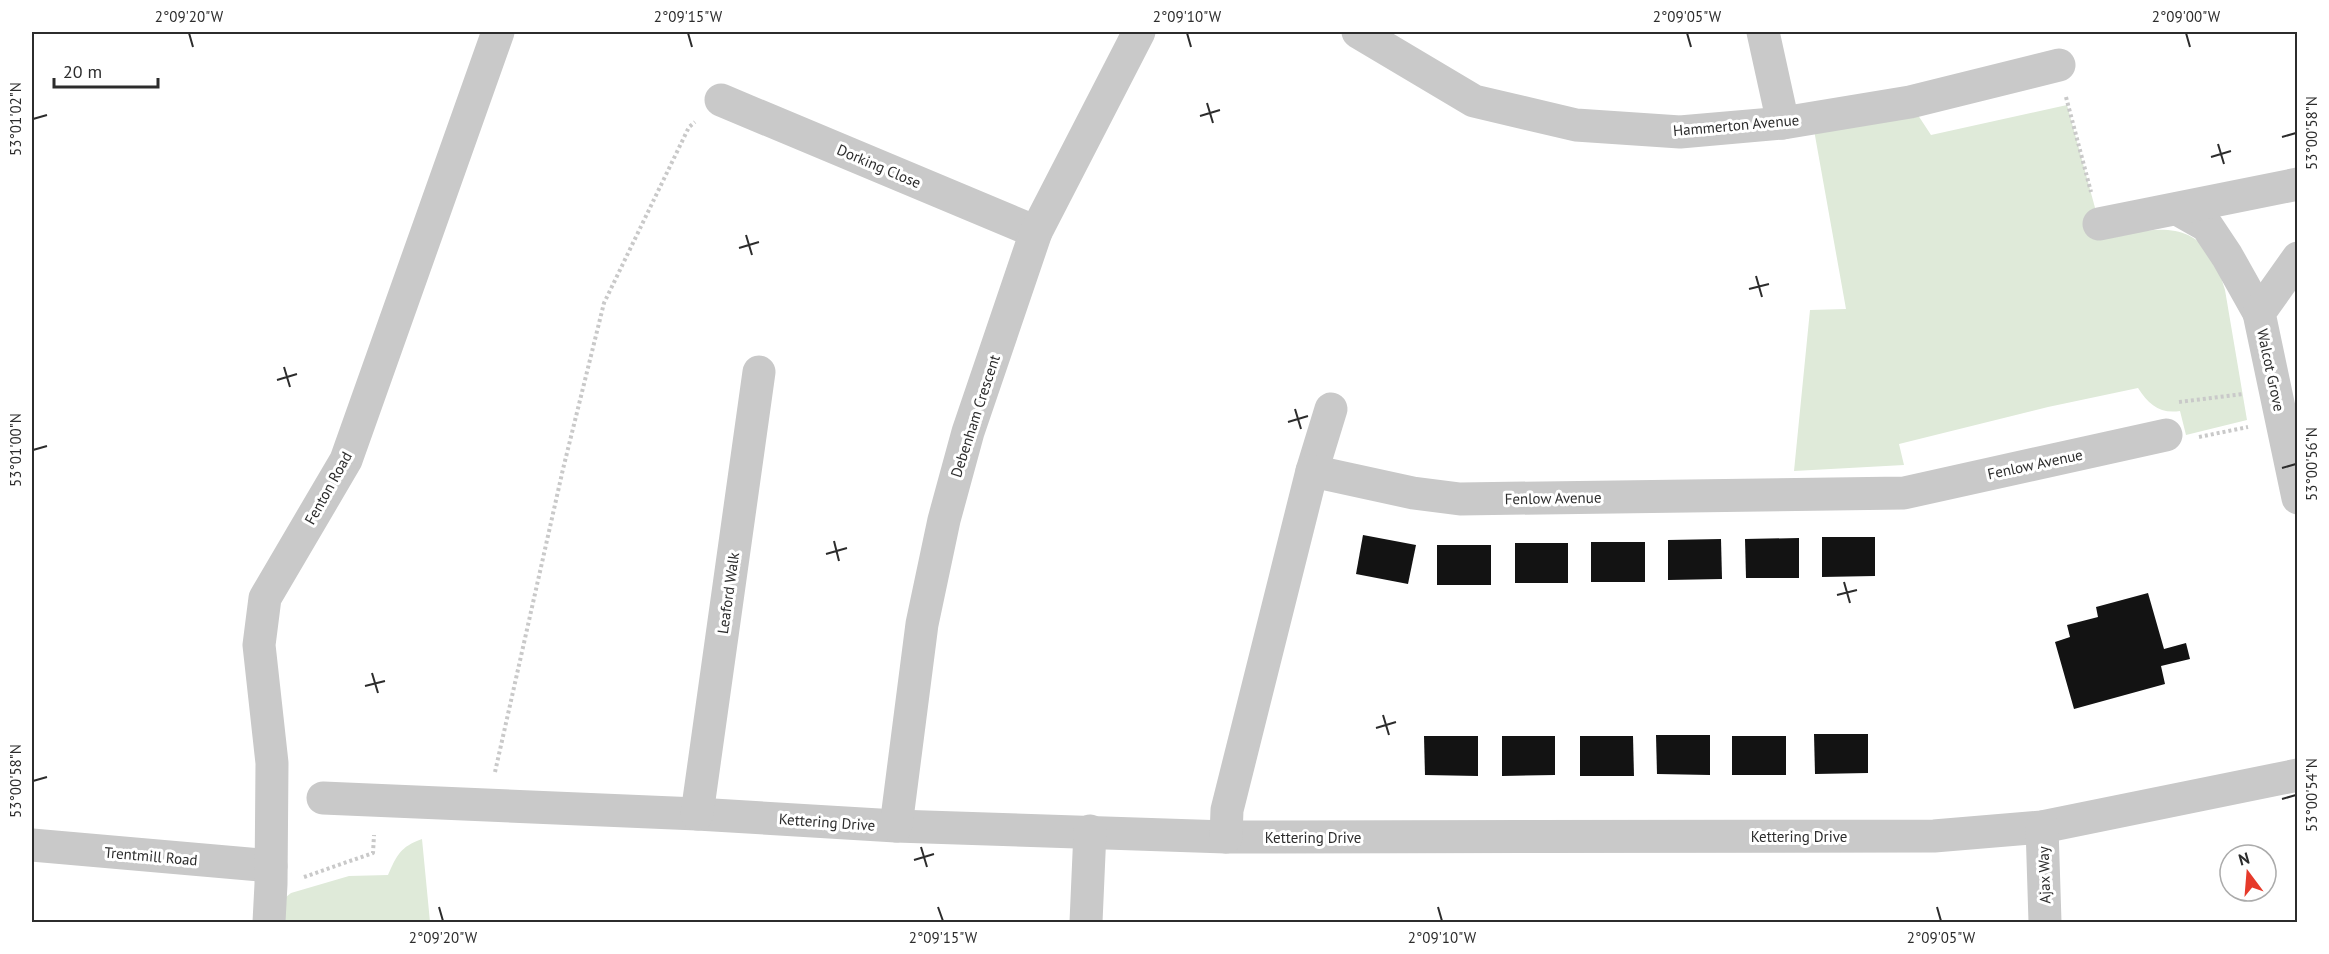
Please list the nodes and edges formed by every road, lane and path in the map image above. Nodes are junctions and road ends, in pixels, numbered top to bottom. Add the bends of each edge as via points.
1 (498, 32) edge
2 (1138, 32) edge
3 (1358, 32) edge
4 (1763, 32) edge
5 (2059, 65) joint
6 (721, 100) joint
7 (1783, 123) junction
8 (2298, 184) edge
9 (2177, 209) junction
10 (2099, 224) joint
11 (1036, 232) junction
12 (2298, 258) edge
13 (2259, 313) junction
14 (759, 372) dead end
15 (2174, 402) dead end
16 (2279, 405) junction
17 (1331, 409) dead end
18 (2166, 435) joint
19 (1312, 471) junction
20 (2298, 498) edge
21 (2298, 775) edge
22 (323, 798) dead end
23 (376, 799) junction
24 (488, 804) junction
25 (697, 814) junction
26 (896, 826) junction
27 (2043, 826) junction
28 (1090, 831) junction
29 (1226, 837) junction
30 (32, 845) edge
31 (271, 875) junction
32 (269, 922) edge
33 (1086, 922) edge
34 (2045, 922) edge

1 - 31 street, Fenton Road via 346,460 265,598 259,645 272,763
2 - 11 street, Debenham Crescent
3 - 7 street, Hammerton Avenue via 1474,101 1576,125 1680,132
4 - 7 street
5 - 7 street, Hammerton Avenue via 1910,102
5 - 10 path
6 - 11 street, Dorking Close
6 - 24 path via 689,127 604,303
8 - 9 street
9 - 10 street
9 - 13 street, Walcot Grove via 2206,226
11 - 26 street, Debenham Crescent via 968,432 944,520 922,624
12 - 13 street, Walcot Grove
13 - 16 street, Walcot Grove
14 - 25 street, Leaford Walk
15 - 16 path
16 - 18 path via 2185,440
16 - 20 street, Walcot Grove
17 - 19 street
18 - 19 street, Fenlow Avenue via 1904,493 1460,500
19 - 29 street via 1227,810
21 - 27 street, Kettering Drive
22 - 23 street, Kettering Drive
23 - 24 street, Kettering Drive
23 - 31 path via 373,853 298,879
24 - 25 street, Kettering Drive
25 - 26 street, Kettering Drive
26 - 28 street, Kettering Drive
27 - 29 street, Kettering Drive via 1934,836
27 - 34 street, Ajax Way
28 - 29 street, Kettering Drive
28 - 33 street
30 - 31 street, Trentmill Road
31 - 32 street, Fenton Road

